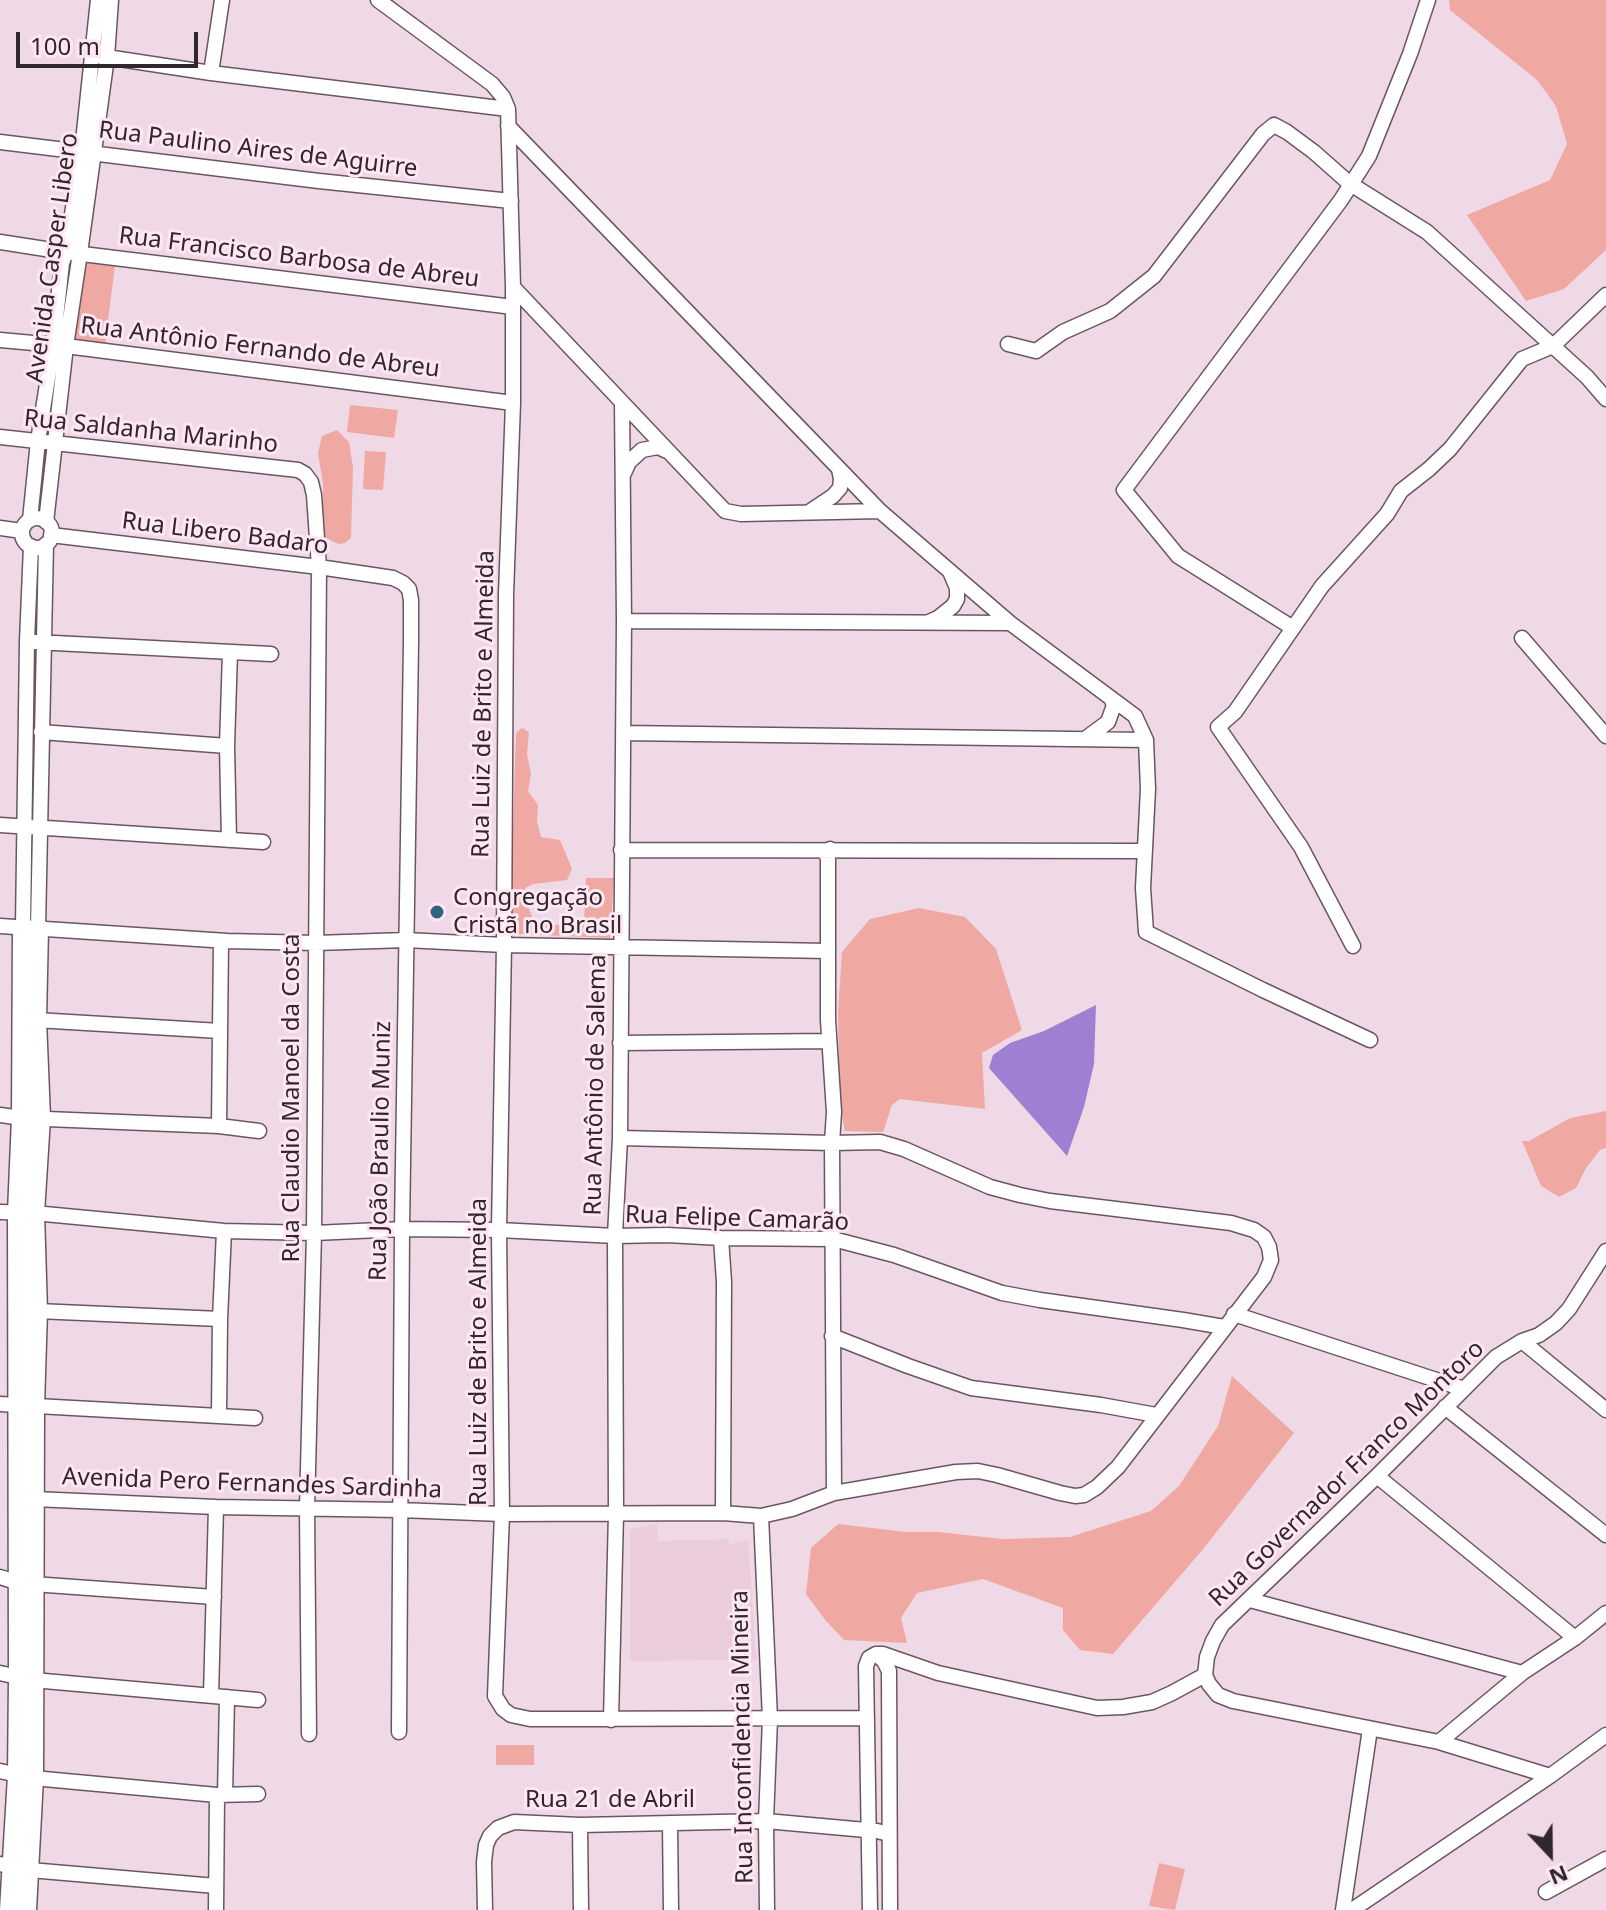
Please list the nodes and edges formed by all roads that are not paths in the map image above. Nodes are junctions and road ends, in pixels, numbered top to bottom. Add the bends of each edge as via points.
1 (98, 0) edge
2 (111, 0) edge
3 (222, 0) edge
4 (378, 0) edge
5 (1428, 0) edge
6 (100, 56) junction
7 (211, 73) junction
8 (508, 109) junction
9 (508, 126) junction
10 (0, 142) edge
11 (88, 152) junction
12 (1351, 185) junction
13 (511, 201) junction
14 (0, 242) edge
15 (73, 253) junction
16 (513, 287) junction
17 (1606, 295) edge
18 (513, 307) junction
19 (0, 340) edge
20 (1008, 344) dead end
21 (59, 346) junction
22 (1553, 346) junction
23 (1606, 399) edge
24 (513, 403) junction
25 (622, 403) junction
26 (0, 437) edge
27 (38, 441) junction
28 (56, 443) junction
29 (669, 452) junction
30 (838, 468) junction
31 (298, 470) joint
32 (623, 476) junction
33 (880, 511) junction
34 (809, 512) junction
35 (26, 525) junction
36 (0, 528) edge
37 (44, 537) junction
38 (319, 567) junction
39 (948, 570) junction
40 (393, 578) joint
41 (624, 621) junction
42 (927, 623) junction
43 (1010, 623) junction
44 (1293, 628) junction
45 (1522, 638) dead end
46 (27, 641) junction
47 (45, 642) junction
48 (230, 652) junction
49 (271, 654) dead end
50 (1111, 698) junction
51 (41, 732) junction
52 (623, 733) junction
53 (1606, 736) edge
54 (1085, 739) junction
55 (1146, 740) junction
56 (227, 746) junction
57 (0, 825) edge
58 (32, 828) junction
59 (229, 840) junction
60 (263, 842) dead end
61 (830, 849) junction
62 (621, 850) junction
63 (1145, 851) junction
64 (0, 926) edge
65 (30, 928) junction
66 (406, 940) junction
67 (221, 941) junction
68 (316, 943) junction
69 (504, 945) junction
70 (621, 946) junction
71 (1353, 946) dead end
72 (828, 951) junction
73 (36, 1020) junction
74 (220, 1031) junction
75 (1370, 1040) dead end
76 (829, 1041) junction
77 (620, 1043) junction
78 (0, 1115) edge
79 (31, 1118) junction
80 (219, 1126) junction
81 (259, 1131) dead end
82 (620, 1138) junction
83 (832, 1143) junction
84 (17, 1213) edge
85 (402, 1229) junction
86 (499, 1230) junction
87 (224, 1231) junction
88 (314, 1233) junction
89 (615, 1236) junction
90 (721, 1238) junction
91 (833, 1239) junction
92 (1606, 1251) edge
93 (1592, 1272) junction
94 (1606, 1283) edge
95 (37, 1311) junction
96 (1234, 1314) junction
97 (220, 1319) junction
98 (1224, 1327) junction
99 (832, 1336) junction
100 (1522, 1341) junction
101 (1464, 1389) junction
102 (17, 1406) edge
103 (1445, 1407) junction
104 (1606, 1410) edge
105 (219, 1415) junction
106 (1156, 1415) junction
107 (255, 1418) dead end
108 (1377, 1476) junction
109 (834, 1493) junction
110 (34, 1499) junction
111 (216, 1507) junction
112 (307, 1509) junction
113 (400, 1510) junction
114 (616, 1513) junction
115 (723, 1513) junction
116 (502, 1514) junction
117 (761, 1516) junction
118 (1606, 1535) edge
119 (18, 1581) edge
120 (214, 1597) junction
121 (1250, 1600) junction
122 (1606, 1613) edge
123 (1575, 1638) junction
124 (876, 1654) junction
125 (1522, 1673) junction
126 (1205, 1675) junction
127 (17, 1677) edge
128 (219, 1697) junction
129 (258, 1700) dead end
130 (867, 1718) junction
131 (770, 1719) junction
132 (611, 1720) junction
133 (1370, 1729) junction
134 (399, 1732) dead end
135 (309, 1734) dead end
136 (1606, 1735) edge
137 (1439, 1742) junction
138 (17, 1775) edge
139 (1550, 1776) junction
140 (258, 1794) dead end
141 (221, 1795) junction
142 (766, 1821) junction
143 (670, 1823) junction
144 (580, 1825) junction
145 (868, 1830) junction
146 (889, 1834) junction
147 (1606, 1859) edge
148 (14, 1867) edge
149 (216, 1886) junction
150 (1546, 1892) dead end
151 (10, 1910) edge
152 (26, 1910) edge
153 (216, 1910) edge
154 (485, 1910) edge
155 (581, 1910) edge
156 (671, 1910) edge
157 (767, 1910) edge
158 (870, 1910) edge
159 (890, 1910) edge
160 (1343, 1910) edge
161 (1352, 1910) edge

1 - 6 street, Avenida Casper Libero
2 - 6 street, Avenida Casper Libero
3 - 7 street
4 - 8 street via 492,84
5 - 12 street via 1369,156
6 - 7 street
6 - 11 street, Avenida Casper Libero
7 - 8 street
8 - 9 street, Rua Luiz de Brito e Almeida
9 - 13 street, Rua Luiz de Brito e Almeida
9 - 30 street
10 - 11 street, Rua Paulino Aires de Aguirre
11 - 13 street, Rua Paulino Aires de Aguirre
11 - 15 street, Avenida Casper Libero
12 - 20 street via 1274,125 1154,276 1110,311 1036,351
12 - 22 street via 1427,232
12 - 44 street via 1124,490 1178,556
13 - 16 street, Rua Luiz de Brito e Almeida
14 - 15 street, Rua Francisco Barbosa de Abreu
15 - 18 street, Rua Francisco Barbosa de Abreu
15 - 21 street, Avenida Casper Libero
16 - 18 street, Rua Luiz de Brito e Almeida
16 - 25 street
17 - 22 street
18 - 24 street, Rua Luiz de Brito e Almeida
19 - 21 street, Rua Antônio Fernando de Abreu
21 - 24 street, Rua Antônio Fernando de Abreu
21 - 27 street, Avenida Casper Libero
21 - 28 street, Avenida Casper Libero
22 - 23 street
22 - 44 street via 1522,359 1450,449 1401,491
24 - 69 street, Rua Luiz de Brito e Almeida
25 - 29 street
25 - 32 street, Rua Antônio de Salema
26 - 27 street, Rua Saldanha Marinho
27 - 28 street, Rua Saldanha Marinho
27 - 35 street, Avenida Casper Libero
28 - 31 street, Rua Saldanha Marinho
28 - 37 street, Avenida Casper Libero
29 - 32 street via 658,447 642,450
29 - 34 street via 725,511
30 - 33 street
30 - 34 street via 840,488
31 - 38 street, Rua Claudio Manoel da Costa via 311,482 314,495
32 - 41 street, Rua Antônio de Salema
33 - 34 street
33 - 39 street
35 - 36 street
35 - 37 street, Rua Libero Badaro via 40,518
35 - 37 street via 24,540
37 - 38 street, Rua Libero Badaro
37 - 46 street, Avenida Casper Libero
37 - 47 street, Avenida Casper Libero
38 - 40 street, Rua Libero Badaro
38 - 68 street, Rua Claudio Manoel da Costa
39 - 42 street via 957,599
39 - 43 street
40 - 66 street, Rua João Braulio Muniz via 409,589 411,600
41 - 42 street
41 - 52 street, Rua Antônio de Salema
42 - 43 street
43 - 50 street
44 - 71 street via 1235,712 1218,727 1301,847
45 - 53 street
46 - 47 street
46 - 58 street, Avenida Casper Libero
47 - 48 street
47 - 51 street, Avenida Casper Libero
48 - 49 street
48 - 56 street
50 - 54 street via 1108,722
50 - 55 street via 1135,716
51 - 56 street
51 - 58 street, Avenida Casper Libero
52 - 54 street
52 - 62 street, Rua Antônio de Salema
54 - 55 street
55 - 63 street
56 - 59 street
57 - 58 street
58 - 59 street
58 - 65 street, Avenida Casper Libero
59 - 60 street
61 - 62 street
61 - 63 street
61 - 72 street via 825,853
62 - 70 street, Rua Antônio de Salema
63 - 75 street via 1146,932
64 - 65 street
65 - 67 street
65 - 73 street, Avenida Casper Libero
65 - 79 street, Avenida Casper Libero
66 - 68 street
66 - 69 street
66 - 85 street, Rua João Braulio Muniz
67 - 68 street
67 - 74 street
68 - 88 street, Rua Claudio Manoel da Costa
69 - 70 street
69 - 86 street, Rua Luiz de Brito e Almeida
70 - 72 street
70 - 77 street, Rua Antônio de Salema
72 - 76 street
73 - 74 street
73 - 79 street, Avenida Casper Libero
74 - 80 street
76 - 77 street
76 - 83 street
77 - 82 street, Rua Antônio de Salema
78 - 79 street
79 - 80 street
79 - 84 street, Avenida Casper Libero
80 - 81 street
82 - 83 street
82 - 89 street, Rua Antônio de Salema
83 - 91 street
83 - 96 street via 880,1142 990,1187 1050,1201 1254,1230 1264,1237 1271,1260
84 - 87 street, Rua Felipe Camarão
84 - 95 street, Avenida Casper Libero
84 - 102 street, Avenida Casper Libero
85 - 86 street, Rua Felipe Camarão
85 - 88 street, Rua Felipe Camarão
85 - 113 street, Rua João Braulio Muniz
86 - 89 street, Rua Felipe Camarão
86 - 116 street, Rua Luiz de Brito e Almeida
87 - 88 street, Rua Felipe Camarão
87 - 97 street
88 - 112 street, Rua Claudio Manoel da Costa
89 - 90 street, Rua Felipe Camarão
89 - 114 street, Rua Antônio de Salema
90 - 91 street, Rua Felipe Camarão
90 - 115 street
91 - 98 street, Rua Felipe Camarão via 1002,1293
91 - 99 street
92 - 93 street, Rua Governador Franco Montoro
93 - 94 street
93 - 100 street, Rua Governador Franco Montoro via 1556,1323
95 - 97 street
95 - 102 street, Avenida Casper Libero
96 - 98 street
96 - 101 street
97 - 105 street
98 - 106 street
99 - 106 street via 971,1388
99 - 109 street
100 - 101 street, Rua Governador Franco Montoro via 1496,1357
100 - 104 street
101 - 103 street, Rua Governador Franco Montoro
102 - 105 street
102 - 110 street, Avenida Casper Libero
102 - 119 street, Avenida Casper Libero
103 - 108 street, Rua Governador Franco Montoro
103 - 118 street
105 - 107 street
106 - 109 street, Avenida Pero Fernandes Sardinha via 1109,1477 1084,1495 978,1471
108 - 121 street, Rua Governador Franco Montoro
108 - 123 street
109 - 117 street, Avenida Pero Fernandes Sardinha
110 - 111 street, Avenida Pero Fernandes Sardinha
110 - 119 street, Avenida Casper Libero
111 - 112 street, Avenida Pero Fernandes Sardinha
111 - 120 street
112 - 113 street, Avenida Pero Fernandes Sardinha
112 - 135 street, Rua Claudio Manoel da Costa
113 - 116 street, Avenida Pero Fernandes Sardinha
113 - 134 street, Rua João Braulio Muniz
114 - 115 street, Avenida Pero Fernandes Sardinha
114 - 116 street, Avenida Pero Fernandes Sardinha
114 - 132 street, Rua Antônio de Salema
115 - 117 street, Avenida Pero Fernandes Sardinha
116 - 132 street, Rua Luiz de Brito e Almeida via 495,1696 517,1718
117 - 131 street, Rua Inconfidencia Mineira
119 - 120 street
119 - 127 street, Avenida Casper Libero
120 - 128 street
121 - 125 street
121 - 126 street, Rua Governador Franco Montoro via 1222,1625
122 - 123 street
123 - 125 street
124 - 126 street via 1097,1708 1152,1702
124 - 130 street via 866,1666
124 - 146 street via 889,1671
125 - 137 street
126 - 133 street via 1218,1695 1233,1701
127 - 128 street
127 - 138 street, Avenida Casper Libero
128 - 129 street
128 - 141 street
130 - 131 street
130 - 145 street
131 - 132 street
131 - 142 street, Rua Inconfidencia Mineira
133 - 137 street
133 - 160 street
136 - 139 street
137 - 139 street
138 - 141 street
138 - 148 street, Avenida Casper Libero
139 - 161 street
140 - 141 street
141 - 149 street
142 - 143 street, Rua 21 de Abril
142 - 145 street, Rua 21 de Abril
142 - 157 street, Rua Inconfidencia Mineira
143 - 144 street, Rua 21 de Abril
143 - 156 street
144 - 154 street, Rua 21 de Abril via 523,1821 498,1828 486,1845
144 - 155 street
145 - 146 street, Rua 21 de Abril
145 - 158 street
146 - 159 street
147 - 150 street
148 - 149 street
148 - 151 street, Avenida Casper Libero
148 - 152 street, Avenida Casper Libero
149 - 153 street

